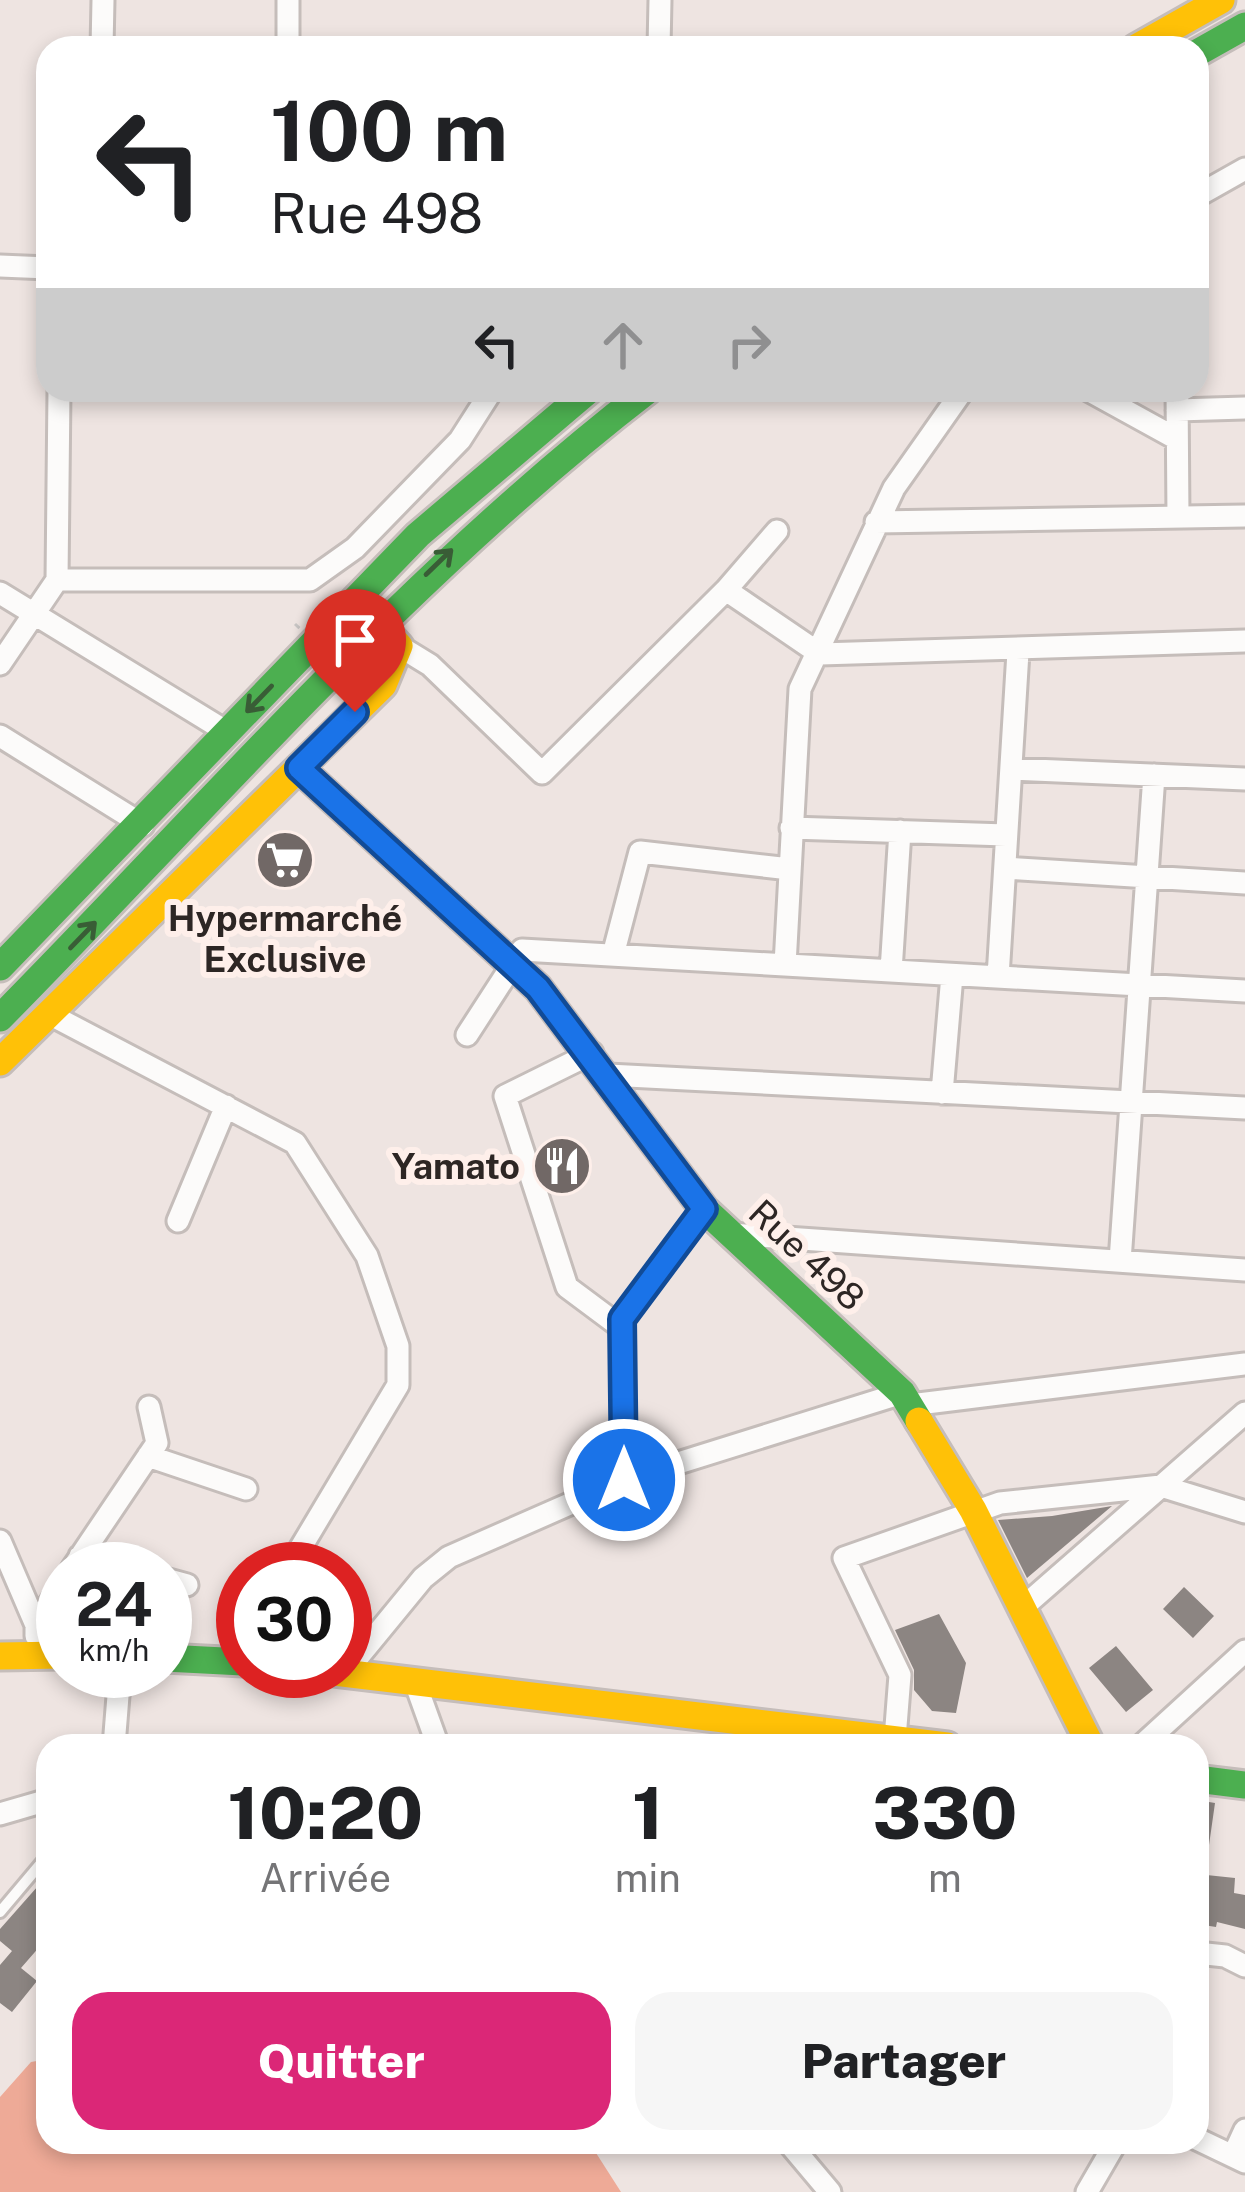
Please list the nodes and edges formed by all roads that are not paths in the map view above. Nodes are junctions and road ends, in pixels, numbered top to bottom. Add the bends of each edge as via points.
1 (103, 0) edge
2 (288, 0) edge
3 (660, 0) edge
4 (1220, 0) edge
5 (1245, 26) edge
6 (102, 36) edge
7 (288, 36) edge
8 (658, 36) edge
9 (1157, 36) edge
10 (1209, 46) edge
11 (1245, 170) edge
12 (1209, 190) edge
13 (0, 266) edge
14 (36, 268) edge
15 (59, 402) edge
16 (484, 402) edge
17 (575, 402) edge
18 (632, 402) edge
19 (954, 402) edge
20 (1110, 402) edge
21 (1177, 402) edge
22 (1194, 402) edge
23 (1245, 408) edge
24 (1177, 439) junction
25 (1245, 516) edge
26 (1178, 517) junction
27 (876, 522) junction
28 (778, 531) dead end
29 (57, 580) junction
30 (726, 590) junction
31 (0, 593) edge
32 (35, 615) junction
33 (389, 635) junction
34 (1245, 641) edge
35 (1018, 652) junction
36 (820, 654) junction
37 (0, 664) edge
38 (227, 732) junction
39 (0, 736) edge
40 (299, 768) junction
41 (1011, 769) junction
42 (1154, 776) junction
43 (1245, 779) edge
44 (143, 825) junction
45 (791, 827) junction
46 (900, 831) junction
47 (1006, 836) junction
48 (1004, 868) junction
49 (790, 869) junction
50 (1147, 877) junction
51 (1245, 883) edge
52 (613, 956) junction
53 (514, 964) junction
54 (785, 965) junction
55 (0, 967) edge
56 (891, 971) junction
57 (952, 975) junction
58 (998, 977) junction
59 (1139, 985) junction
60 (1245, 992) edge
61 (51, 1015) junction
62 (0, 1018) edge
63 (467, 1035) dead end
64 (0, 1062) edge
65 (600, 1064) junction
66 (942, 1093) junction
67 (1131, 1102) junction
68 (226, 1106) junction
69 (1245, 1108) edge
70 (704, 1209) junction
71 (178, 1221) dead end
72 (730, 1234) junction
73 (1120, 1262) junction
74 (1245, 1270) edge
75 (622, 1328) junction
76 (1245, 1364) edge
77 (906, 1399) junction
78 (149, 1407) dead end
79 (1245, 1413) edge
80 (148, 1456) junction
81 (624, 1480) junction
82 (1161, 1486) junction
83 (246, 1489) dead end
84 (973, 1510) junction
85 (1245, 1512) edge
86 (0, 1541) edge
87 (90, 1542) edge
88 (304, 1542) edge
89 (1022, 1608) junction
90 (36, 1623) edge
91 (372, 1632) edge
92 (1245, 1651) edge
93 (36, 1655) edge
94 (0, 1656) edge
95 (372, 1677) edge
96 (415, 1682) junction
97 (118, 1698) edge
98 (115, 1734) edge
99 (434, 1734) edge
100 (853, 1734) edge
101 (895, 1734) edge
102 (1085, 1734) edge
103 (1154, 1734) edge
104 (1209, 1780) edge
105 (1245, 1785) edge
106 (36, 1804) edge
107 (0, 1814) edge
108 (36, 1869) edge
109 (0, 1912) edge
110 (1209, 1954) edge
111 (1245, 1966) edge
112 (1245, 2130) edge
113 (1209, 2145) edge
114 (798, 2154) edge
115 (1109, 2154) edge
116 (1239, 2159) edge
117 (830, 2192) edge
118 (1087, 2192) edge

1 - 6 street
2 - 7 street
3 - 8 street
4 - 9 main road
5 - 10 main road
11 - 12 street
13 - 14 street
15 - 29 street
16 - 29 street via 460,440 355,548 310,580
17 -> 38 main road via 418,535
33 -> 18 main road via 506,499
19 - 27 street
20 - 24 street
21 - 24 street
22 - 23 street
24 - 26 street
25 - 26 street
26 - 27 street
27 - 36 street
28 - 30 street
29 - 32 street
30 - 33 street via 542,772
30 - 36 street
31 - 32 street
32 - 37 street
32 - 38 street
33 - 40 main road via 383,685
62 -> 33 main road
34 - 35 street
35 - 36 street
35 - 41 street
36 - 45 street via 795,705
38 - 44 main road
39 - 44 street
40 - 53 main road, Rue 498
40 - 61 main road
41 - 42 street
41 - 47 street
42 - 43 street
42 - 50 street
44 - 55 main road
45 - 46 street
45 - 49 street
46 - 47 street
46 - 56 street
47 - 48 street
48 - 50 street
48 - 58 street
49 - 52 street via 640,852
49 - 54 street
50 - 51 street
50 - 59 street
52 - 53 street via 522,950
52 - 54 street
53 - 63 street
53 - 65 main road, Rue 498
54 - 56 street
56 - 57 street
57 - 58 street
57 - 66 street
58 - 59 street
59 - 60 street
59 - 67 street
61 - 64 main road
61 - 68 street
65 - 66 street
65 - 70 main road, Rue 498
65 - 75 street via 506,1096 567,1287
66 - 67 street
67 - 69 street
67 - 73 street
68 - 71 street
68 - 88 street via 302,1150 367,1256 402,1366
70 - 72 main road, Rue 498
70 - 75 street
72 - 73 street
72 - 77 main road, Rue 498
73 - 74 street
75 - 81 street
76 - 77 street
77 - 81 street
77 - 84 main road, Rue 498
78 - 80 street via 159,1433
79 - 82 street
80 - 83 street
80 - 87 street
81 - 91 street via 449,1557
82 - 84 street
82 - 85 street
82 - 89 street
84 - 89 main road, Rue 498
84 - 101 street via 844,1558 900,1675
86 - 90 street
89 - 102 main road, Rue 498
92 - 103 street
93 - 94 main road
95 - 96 main road
96 - 99 street
96 - 100 main road
97 - 98 street
104 - 105 main road
106 - 107 street
108 - 109 lane
110 - 111 street
112 - 116 street
113 - 116 street
114 - 117 street
115 - 118 street

